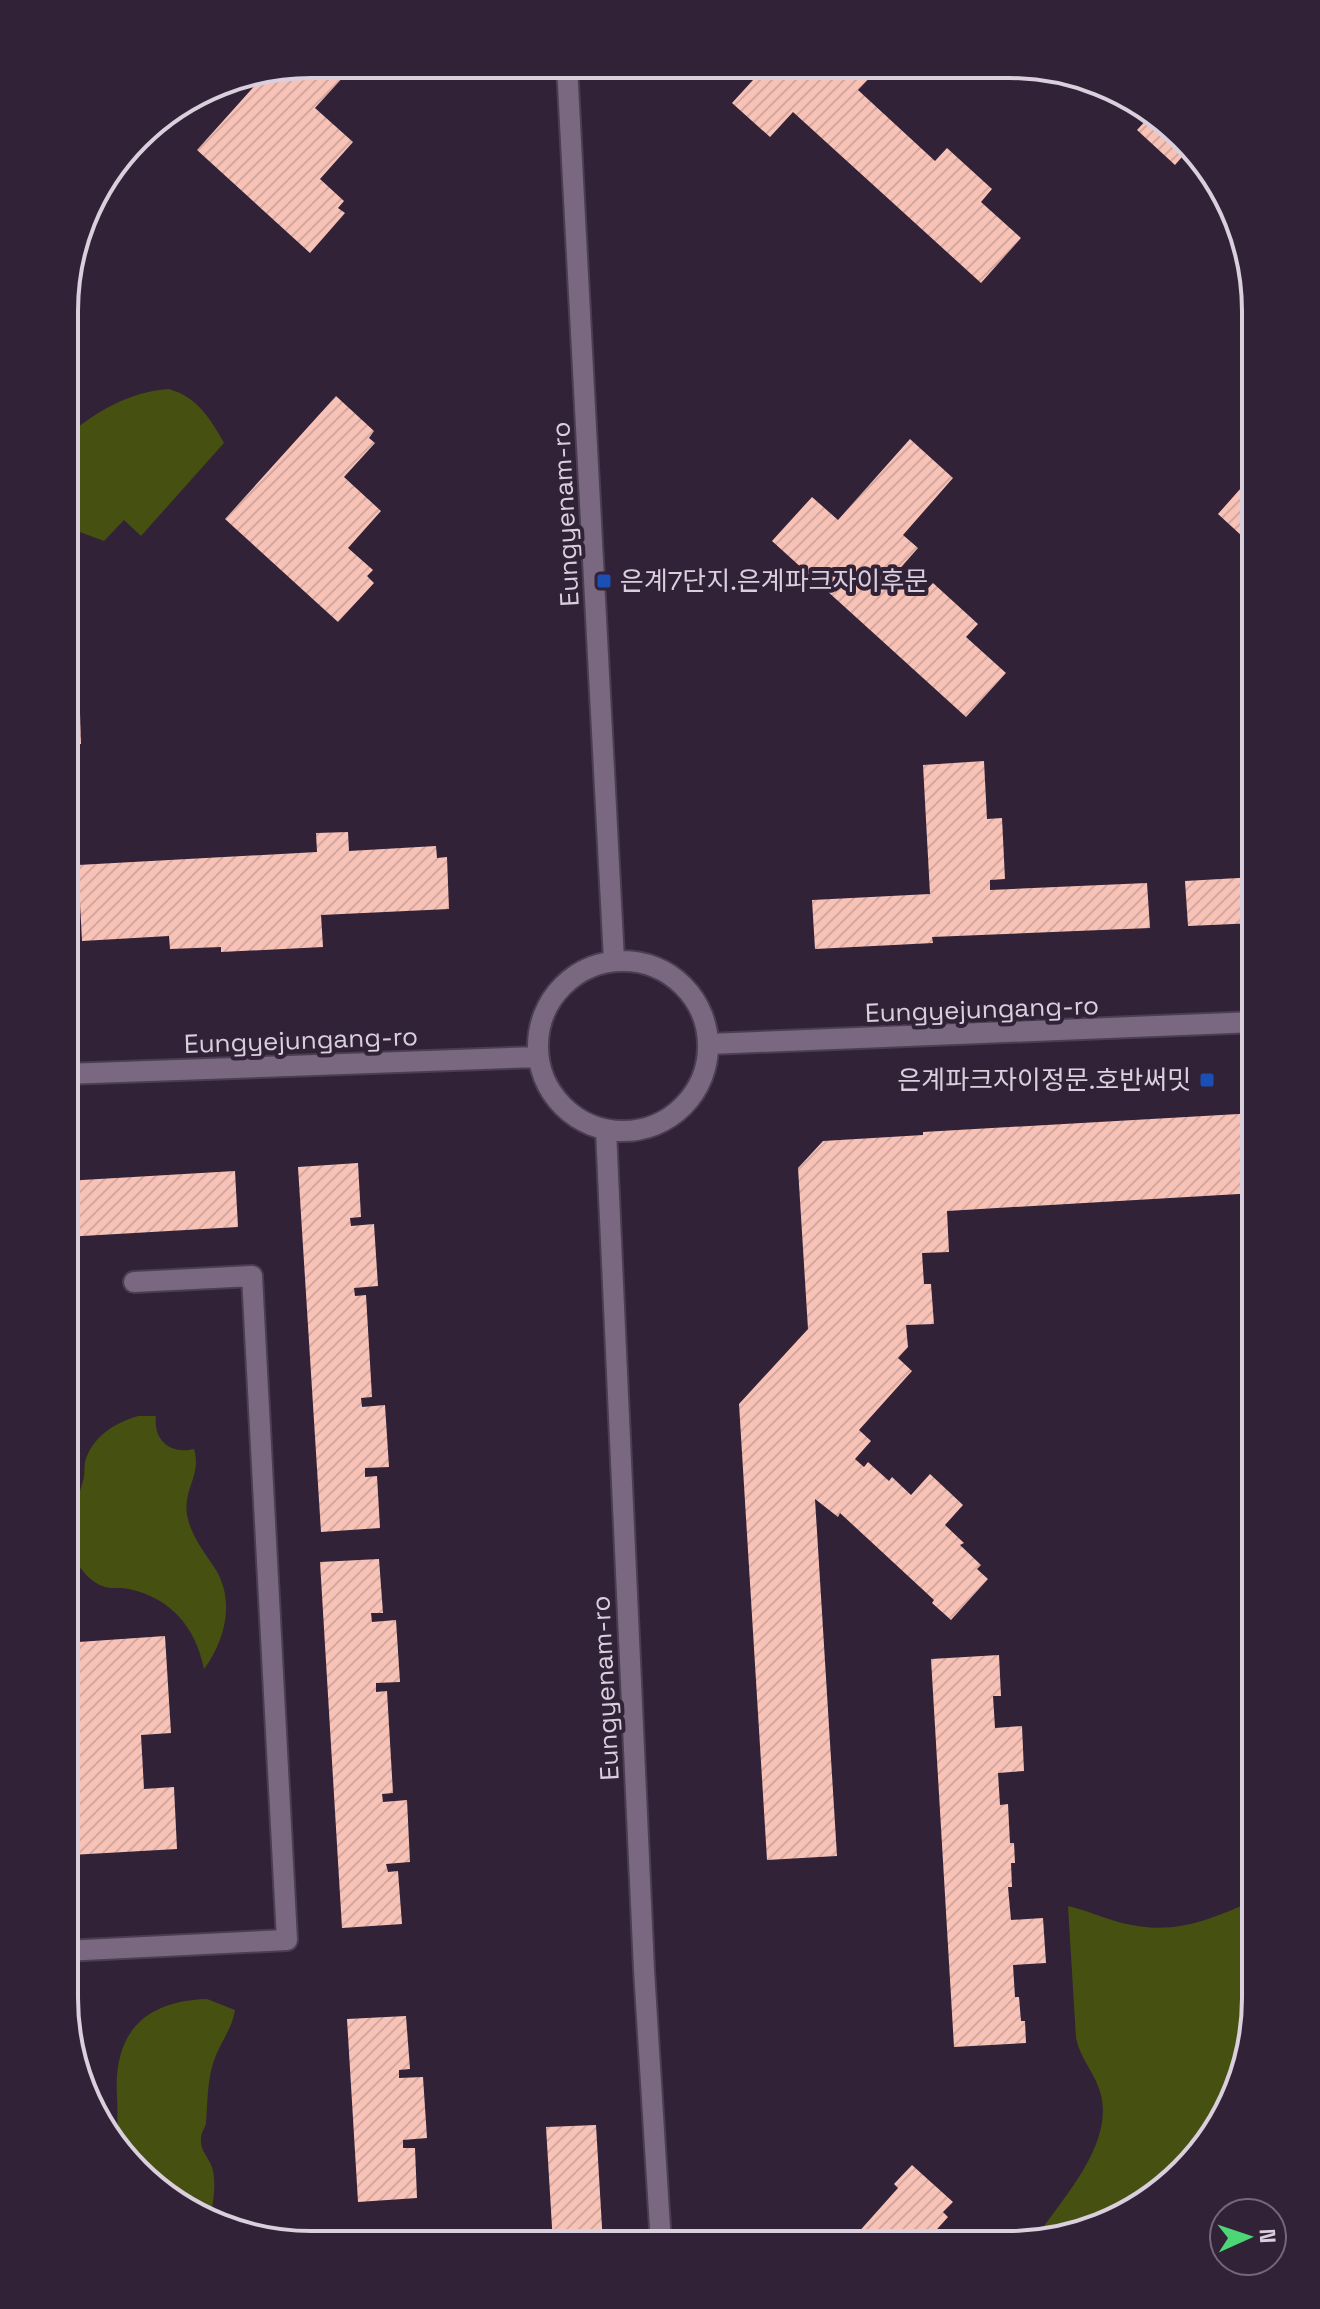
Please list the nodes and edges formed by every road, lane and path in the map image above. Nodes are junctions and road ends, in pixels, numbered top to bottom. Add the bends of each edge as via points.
1 (568, 78) edge
2 (614, 960) junction
3 (1242, 1023) edge
4 (709, 1044) junction
5 (538, 1057) junction
6 (78, 1074) edge
7 (606, 1130) junction
8 (134, 1282) dead end
9 (78, 1950) edge
10 (660, 2231) edge

1 - 2 street, Eungyenam-ro
2 - 4 street via 642,962 680,982 704,1016
2 - 5 street via 588,967 548,1004 539,1030
3 - 4 street, Eungyejungang-ro
4 - 7 street via 706,1070 678,1112 656,1125
5 - 6 street, Eungyejungang-ro
5 - 7 street via 561,1104 581,1121
7 - 10 street, Eungyenam-ro
8 - 9 street via 252,1276 287,1940

